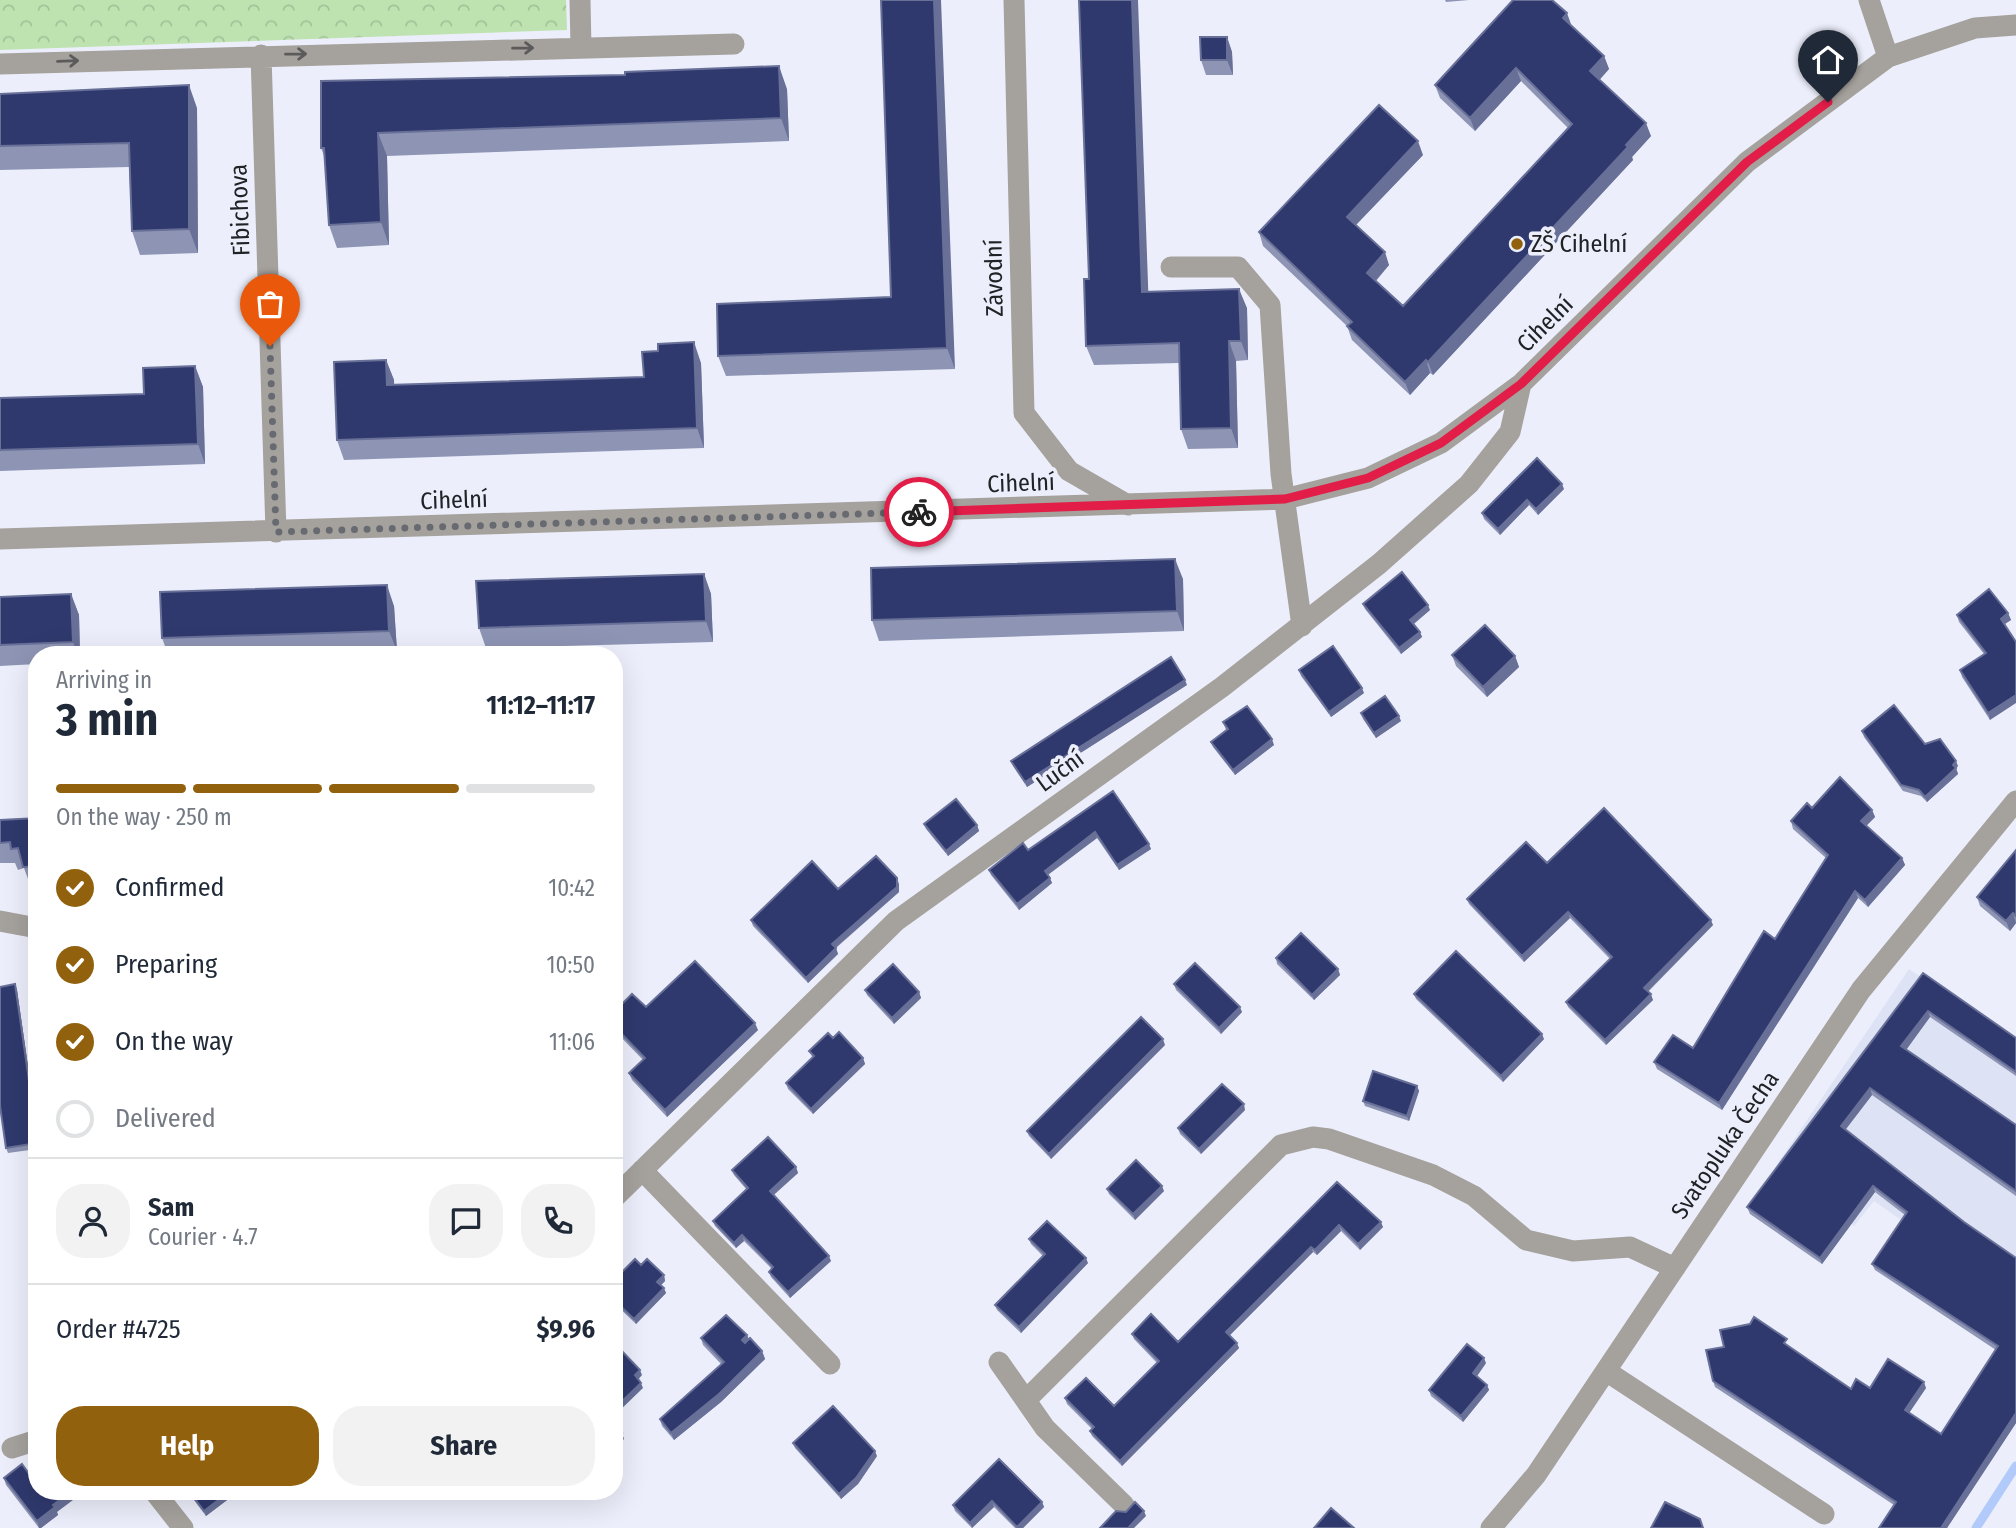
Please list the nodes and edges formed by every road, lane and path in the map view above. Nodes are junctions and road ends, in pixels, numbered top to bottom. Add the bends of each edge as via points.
1 (580, 0) edge
2 (1014, 0) edge
3 (1870, 0) edge
4 (2016, 25) edge
5 (734, 44) dead end
6 (581, 47) junction
7 (261, 55) junction
8 (1888, 57) junction
9 (0, 64) edge
10 (1171, 267) dead end
11 (1521, 384) junction
12 (1285, 499) junction
13 (1128, 505) junction
14 (276, 532) junction
15 (0, 539) edge
16 (1302, 626) junction
17 (2016, 801) edge
18 (0, 921) edge
19 (28, 926) edge
20 (642, 1170) junction
21 (623, 1189) edge
22 (1675, 1268) junction
23 (999, 1362) dead end
24 (830, 1364) dead end
25 (1606, 1371) junction
26 (1026, 1400) junction
27 (28, 1443) edge
28 (12, 1448) dead end
29 (161, 1500) edge
30 (1124, 1505) dead end
31 (1824, 1514) dead end
32 (183, 1528) edge
33 (1491, 1528) edge

1 - 6 street
2 - 13 street, Závodní via 1024,413 1069,471
3 - 8 street
4 - 8 street, Cihelní via 1975,28
5 - 6 street
7 -> 6 street
9 -> 7 street
7 - 14 street, Fibichova
8 - 11 street, Cihelní via 1747,162
10 - 12 street via 1238,267 1270,304
11 - 12 street, Cihelní via 1441,443 1368,478
11 - 16 street, Luční via 1510,432 1469,484
12 - 13 street, Cihelní
12 - 16 street
13 - 14 street, Cihelní
14 - 15 street, Cihelní
16 - 20 street, Luční via 896,921
17 - 22 street, Svatopluka Čecha via 1861,990
18 - 19 street
20 - 21 street, Luční
20 - 24 street
22 - 25 street, Svatopluka Čecha
22 - 26 street via 1630,1247 1573,1251 1526,1240 1474,1196 1433,1175 1329,1139 1295,1140 1281,1145
23 - 26 street
25 - 31 street
25 - 33 street, Svatopluka Čecha via 1536,1475
26 - 30 street via 1045,1428
27 - 28 street
29 - 32 street

